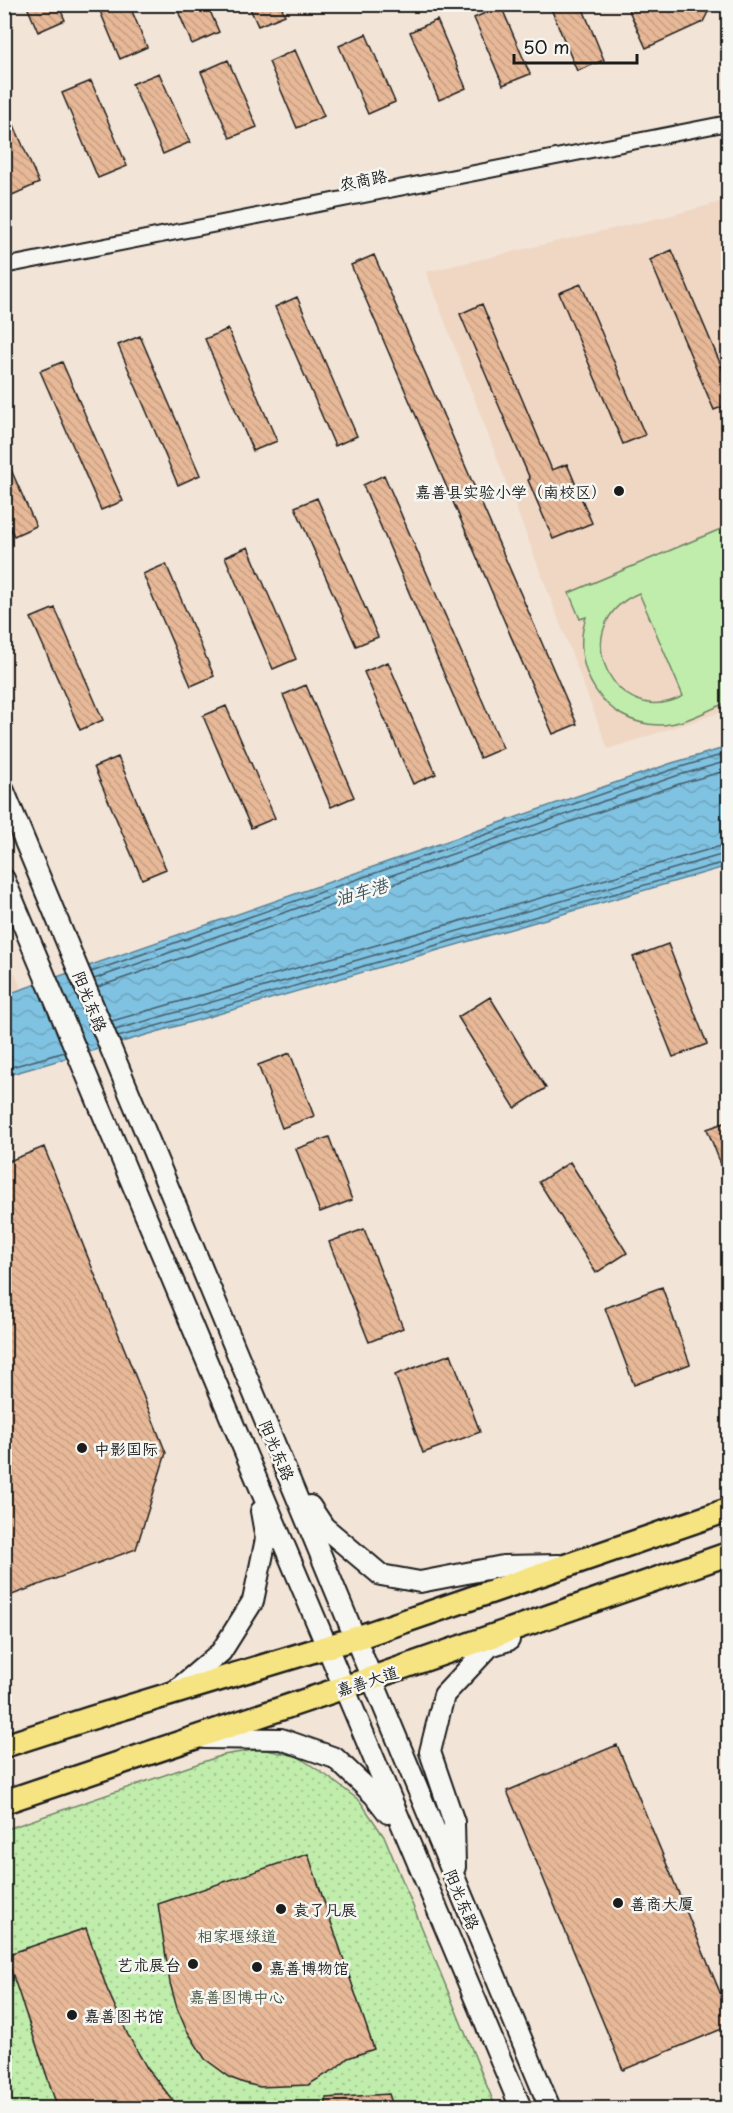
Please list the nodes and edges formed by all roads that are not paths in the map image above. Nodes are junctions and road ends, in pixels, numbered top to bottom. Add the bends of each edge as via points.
1 (729, 123) edge
2 (4, 266) edge
3 (4, 791) edge
4 (4, 879) edge
5 (283, 1463) junction
6 (254, 1473) junction
7 (729, 1510) edge
8 (729, 1554) edge
9 (567, 1565) junction
10 (542, 1619) junction
11 (356, 1638) junction
12 (328, 1647) junction
13 (372, 1678) junction
14 (343, 1688) junction
15 (172, 1694) junction
16 (196, 1737) junction
17 (4, 1746) edge
18 (4, 1802) edge
19 (405, 1835) junction
20 (455, 1878) junction
21 (521, 2109) edge
22 (550, 2109) edge

1 - 2 street, 农商路
3 - 5 main road, 阳光东路
4 - 6 main road, 阳光东路
5 - 9 main road via 324,1527 381,1575 420,1582 503,1566
5 - 11 main road, 阳光东路
6 - 12 main road, 阳光东路
6 - 15 main road via 266,1539 253,1601 221,1652
7 - 9 main road
8 - 10 main road, 嘉善大道
9 - 11 main road
10 - 13 main road, 嘉善大道
10 - 20 main road via 532,1632 490,1646 444,1695 430,1752 454,1822
11 - 12 main road
11 - 13 main road, 阳光东路
12 - 14 main road, 阳光东路
12 - 15 main road
13 - 14 main road, 嘉善大道
13 - 20 main road, 阳光东路
14 - 16 main road, 嘉善大道
14 - 19 main road, 阳光东路
15 - 17 main road
16 - 18 main road, 嘉善大道
16 - 19 main road via 281,1739 335,1758 374,1795
19 - 21 main road, 阳光东路
20 - 22 main road, 阳光东路

